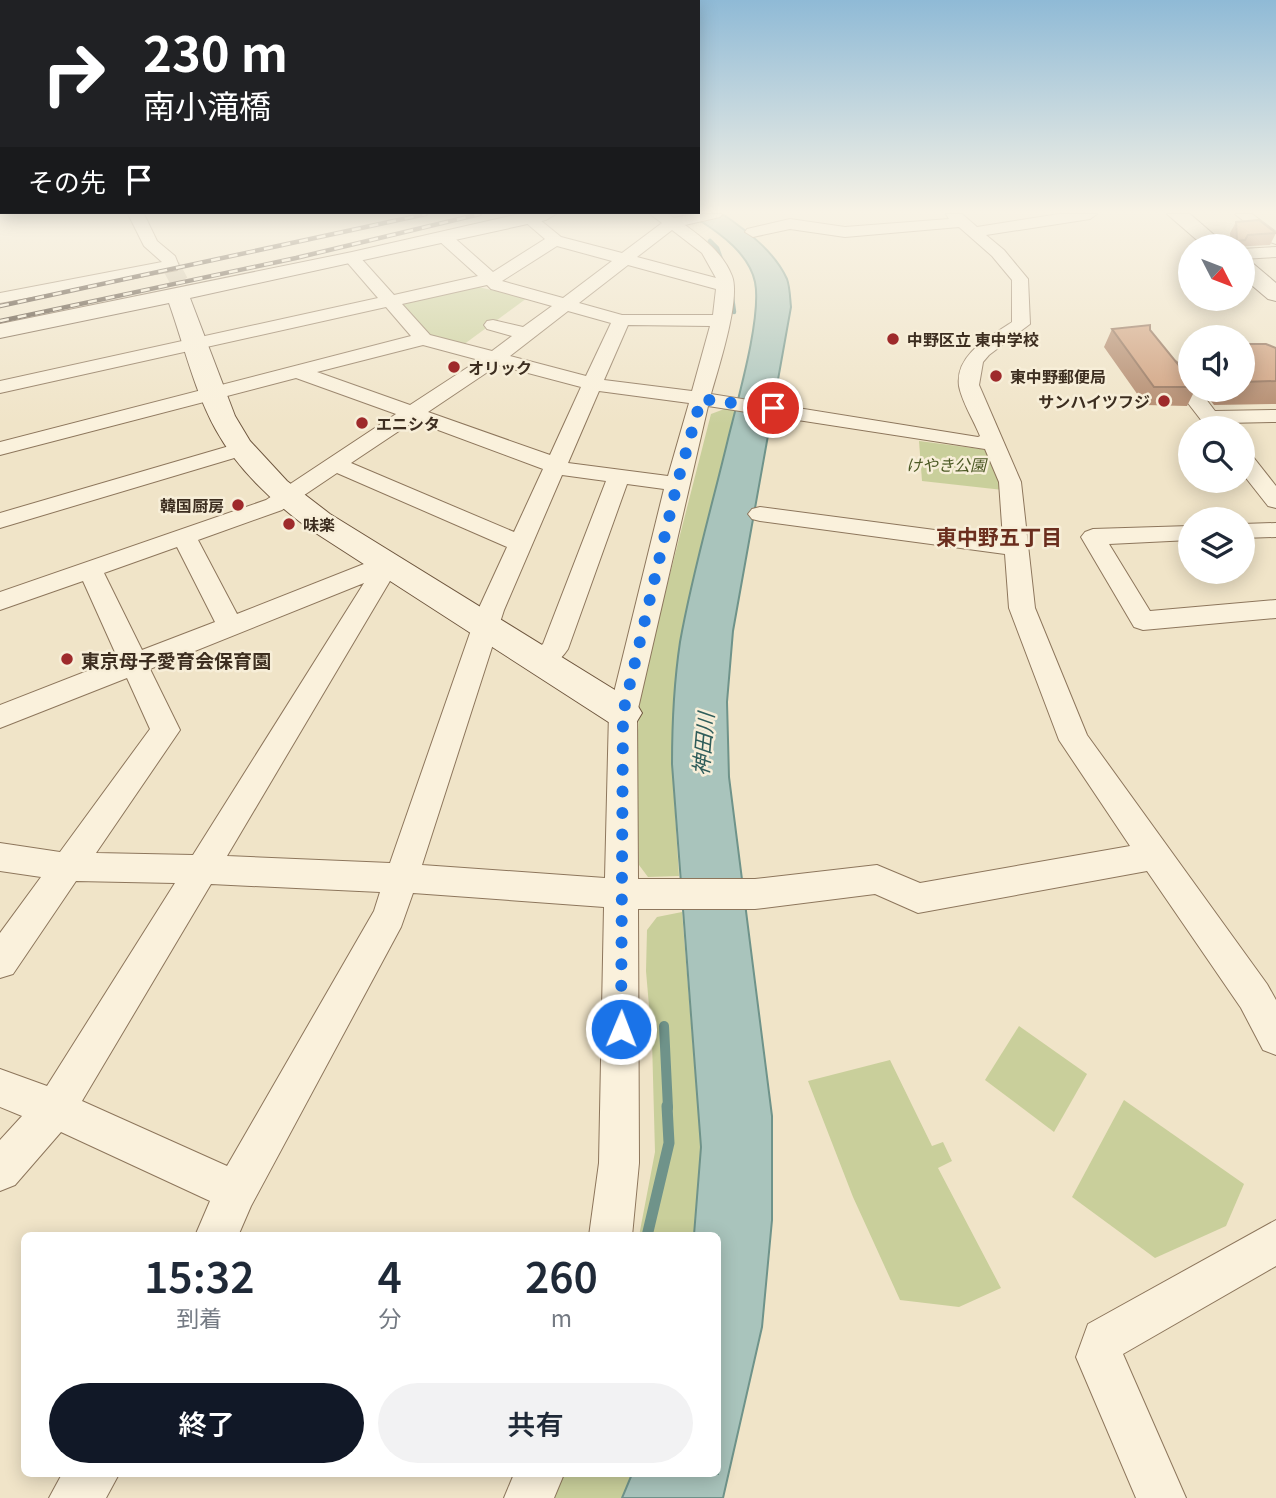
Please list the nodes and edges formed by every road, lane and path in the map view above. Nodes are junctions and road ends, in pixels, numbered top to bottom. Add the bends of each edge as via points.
1 (147, 284) edge
2 (167, 284) edge
3 (178, 284) tunnel mouth
4 (375, 284) edge
5 (467, 284) edge
6 (496, 284) edge
7 (592, 284) edge
8 (717, 284) edge
9 (1021, 284) edge
10 (725, 286) joint
11 (0, 298) edge
12 (390, 301) junction
13 (565, 304) junction
14 (621, 320) junction
15 (721, 321) junction
16 (493, 325) dead end
17 (0, 331) edge
18 (527, 334) junction
19 (423, 339) junction
20 (195, 344) junction
21 (1153, 346) edge
22 (495, 358) junction
23 (298, 372) junction
24 (593, 384) junction
25 (0, 387) edge
26 (213, 394) junction
27 (701, 399) junction
28 (412, 413) junction
29 (1208, 416) edge
30 (1276, 416) edge
31 (1255, 418) edge
32 (993, 442) junction
33 (243, 448) junction
34 (0, 449) edge
35 (334, 464) junction
36 (556, 468) junction
37 (1255, 474) edge
38 (618, 478) junction
39 (677, 484) junction
40 (287, 496) junction
41 (1276, 501) edge
42 (760, 514) dead end
43 (0, 521) edge
44 (1276, 530) edge
45 (1255, 531) edge
46 (1178, 533) edge
47 (184, 537) junction
48 (521, 544) junction
49 (1015, 548) junction
50 (388, 564) junction
51 (90, 569) junction
52 (0, 601) edge
53 (1276, 609) edge
54 (485, 625) junction
55 (230, 626) junction
56 (539, 660) junction
57 (134, 664) junction
58 (623, 713) junction
59 (0, 716) edge
60 (1153, 856) junction
61 (0, 857) edge
62 (67, 867) junction
63 (202, 869) junction
64 (400, 878) junction
65 (623, 894) junction
66 (0, 962) edge
67 (1276, 1037) edge
68 (0, 1088) edge
69 (55, 1108) junction
70 (0, 1170) edge
71 (236, 1191) junction
72 (218, 1232) edge
73 (610, 1232) edge
74 (1276, 1242) edge
75 (92, 1477) edge
76 (538, 1477) edge
77 (74, 1498) edge
78 (529, 1498) edge
79 (1161, 1498) edge

1 - 11 street
2 - 17 street
3 - 20 street
4 - 12 street
5 - 12 street
6 - 13 street
7 - 13 street
8 - 10 street
9 - 32 street via 1021,324 982,351 974,361 969,385
10 - 15 street
12 - 19 street
12 - 20 street
13 - 14 street
13 - 18 street
14 - 15 street
14 - 24 street
15 - 27 street
16 - 18 street
18 - 22 street
19 - 22 street
19 - 23 street
20 - 25 street
20 - 26 street
21 - 29 street
22 - 24 street
22 - 28 street
23 - 26 street
23 - 28 street
24 - 27 street
24 - 36 street
26 - 33 street
26 - 34 street
27 - 32 street
27 - 39 street
28 - 35 street
28 - 36 street
30 - 31 street
32 - 49 street via 1010,482
33 - 40 street
33 - 43 street
35 - 40 street
35 - 48 street
36 - 38 street
36 - 48 street
37 - 41 street
38 - 39 street
38 - 56 street via 554,649
39 - 58 street
40 - 47 street via 274,505
40 - 50 street
42 - 49 street
44 - 45 street
46 - 53 street via 1093,537 1143,621
47 - 51 street
47 - 55 street
48 - 54 street
49 - 60 street via 1022,608 1074,740
50 - 54 street
50 - 55 street
50 - 63 street
51 - 52 street
51 - 57 street
54 - 56 street
54 - 64 street
55 - 57 street
56 - 58 street
57 - 59 street
57 - 62 street via 165,730
58 - 65 street
60 - 65 street via 918,898 877,878 748,894
60 - 67 street via 1254,996
61 - 62 street
62 - 63 street
62 - 66 street
63 - 64 street
63 - 69 street
64 - 65 street
64 - 71 street via 389,916
65 - 73 street via 619,1163
68 - 69 street
69 - 70 street
69 - 71 street
71 - 72 street
74 - 79 street via 1104,1340 1099,1357
75 - 77 street
76 - 78 street

